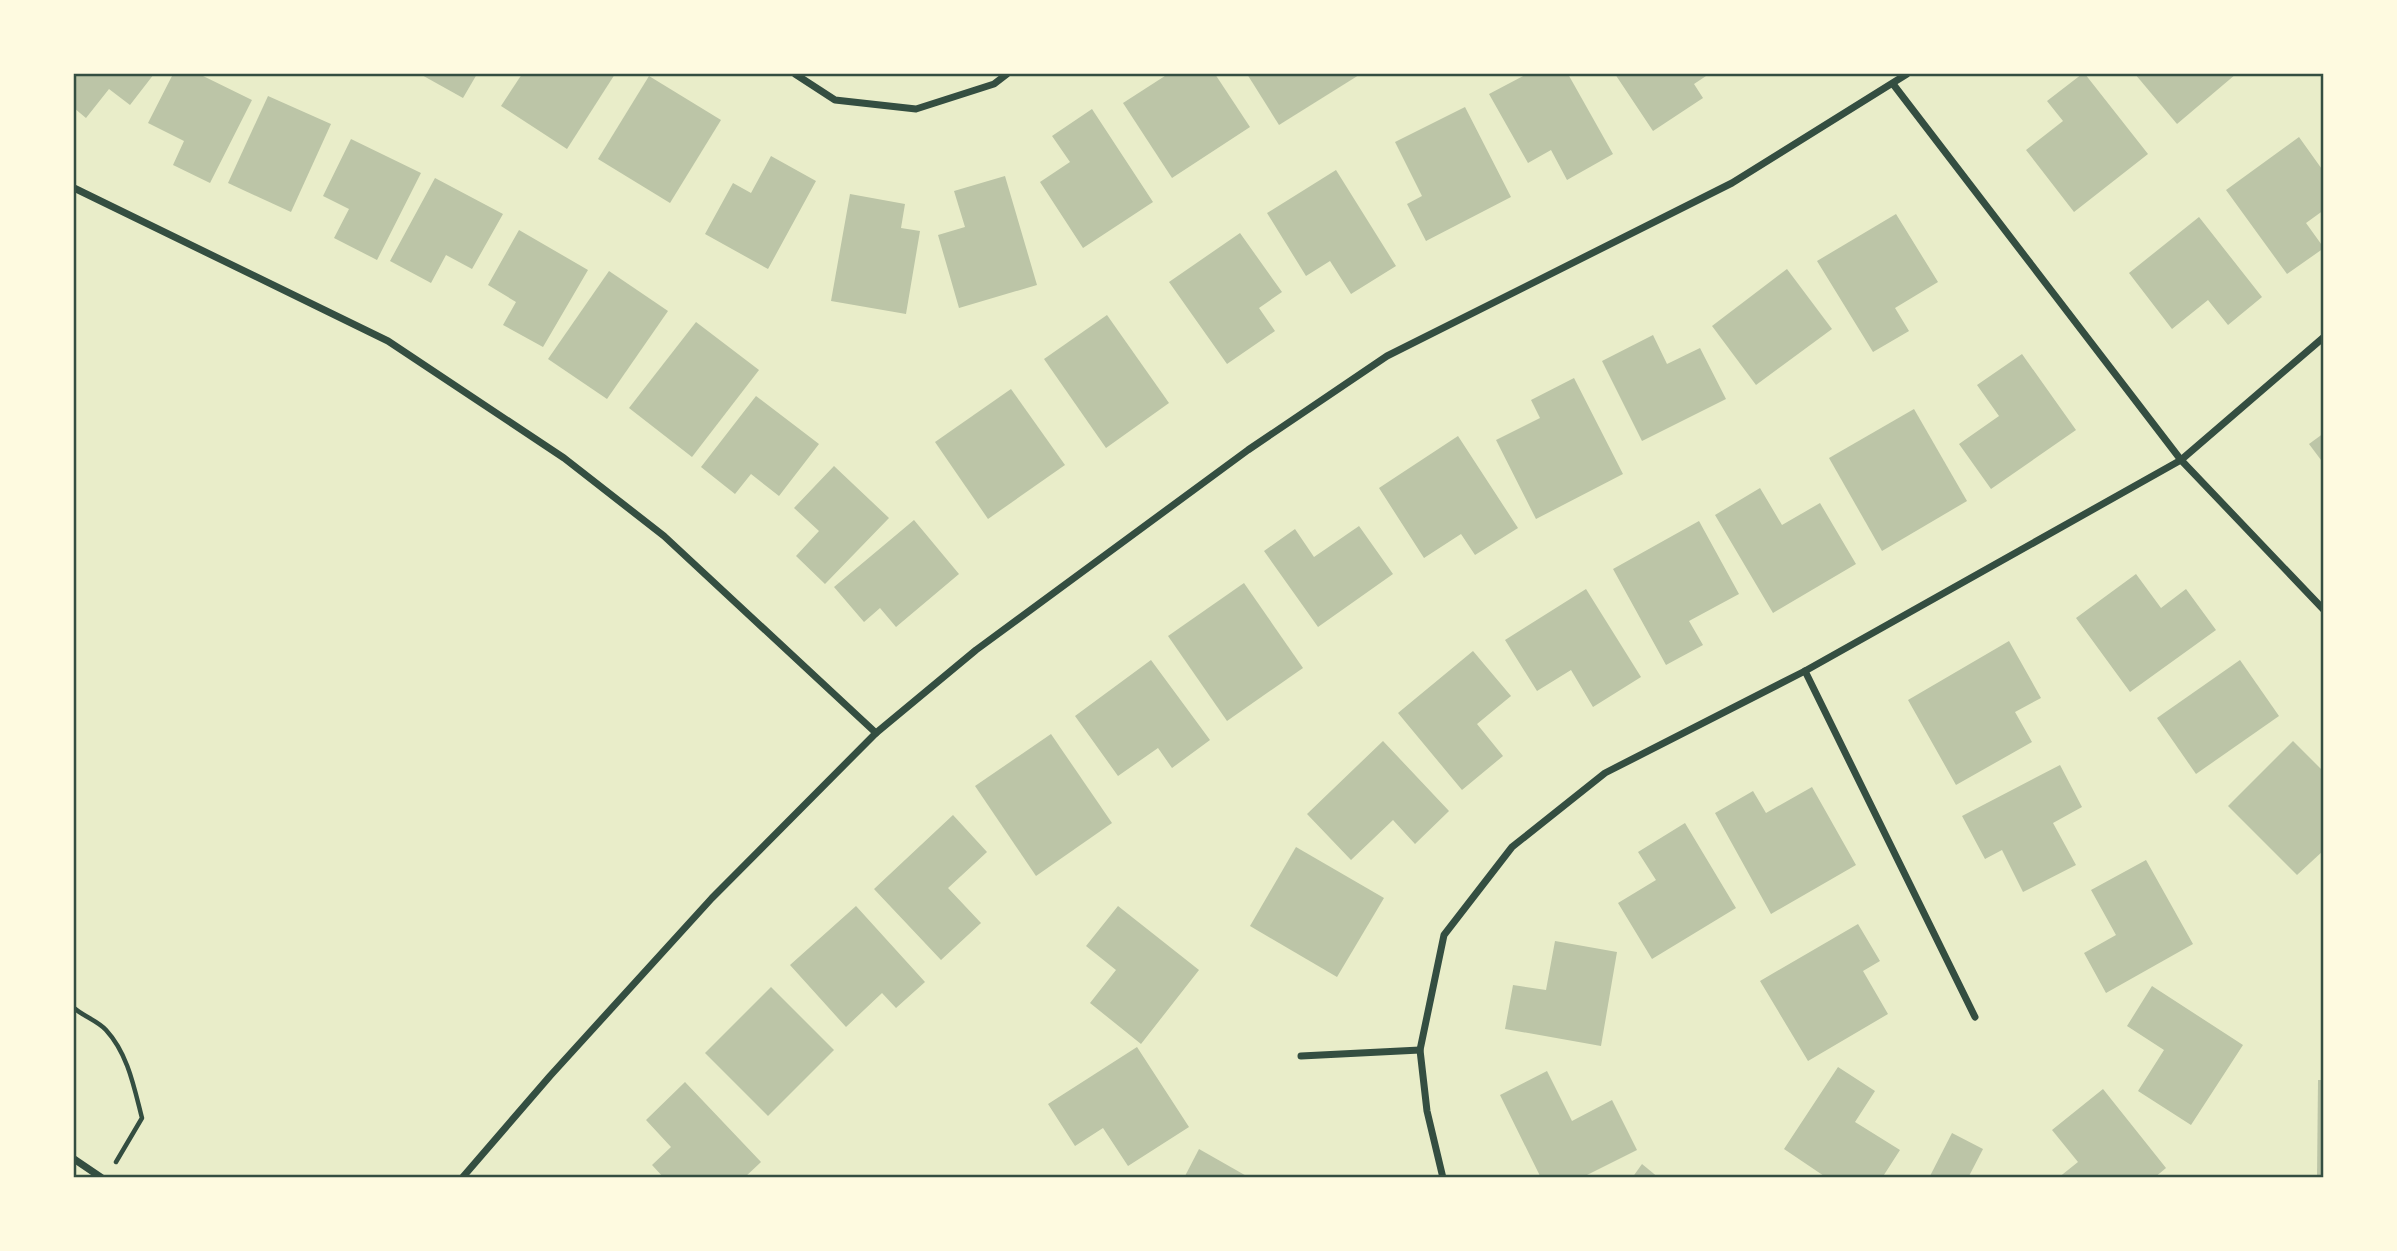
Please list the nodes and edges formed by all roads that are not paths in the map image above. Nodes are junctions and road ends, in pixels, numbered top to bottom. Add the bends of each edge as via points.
1 (795, 74) edge
2 (1007, 74) edge
3 (1907, 74) edge
4 (1893, 83) junction
5 (74, 188) edge
6 (2323, 337) edge
7 (2181, 460) junction
8 (2323, 610) edge
9 (1805, 671) junction
10 (876, 733) junction
11 (1975, 1017) dead end
12 (1420, 1050) junction
13 (1301, 1056) dead end
14 (74, 1159) edge
15 (102, 1178) edge
16 (462, 1178) edge
17 (1443, 1178) edge

1 - 2 street via 835,100 916,109 994,84
3 - 4 street
4 - 7 street
4 - 10 street via 1732,183 1387,356 1248,450 976,650
5 - 10 street via 388,341 564,458 664,536
6 - 7 street
7 - 8 street
7 - 9 street
9 - 11 street
9 - 12 street via 1605,773 1512,847 1444,935
10 - 16 street via 712,898
12 - 13 street
12 - 17 street via 1427,1111
14 - 15 street

